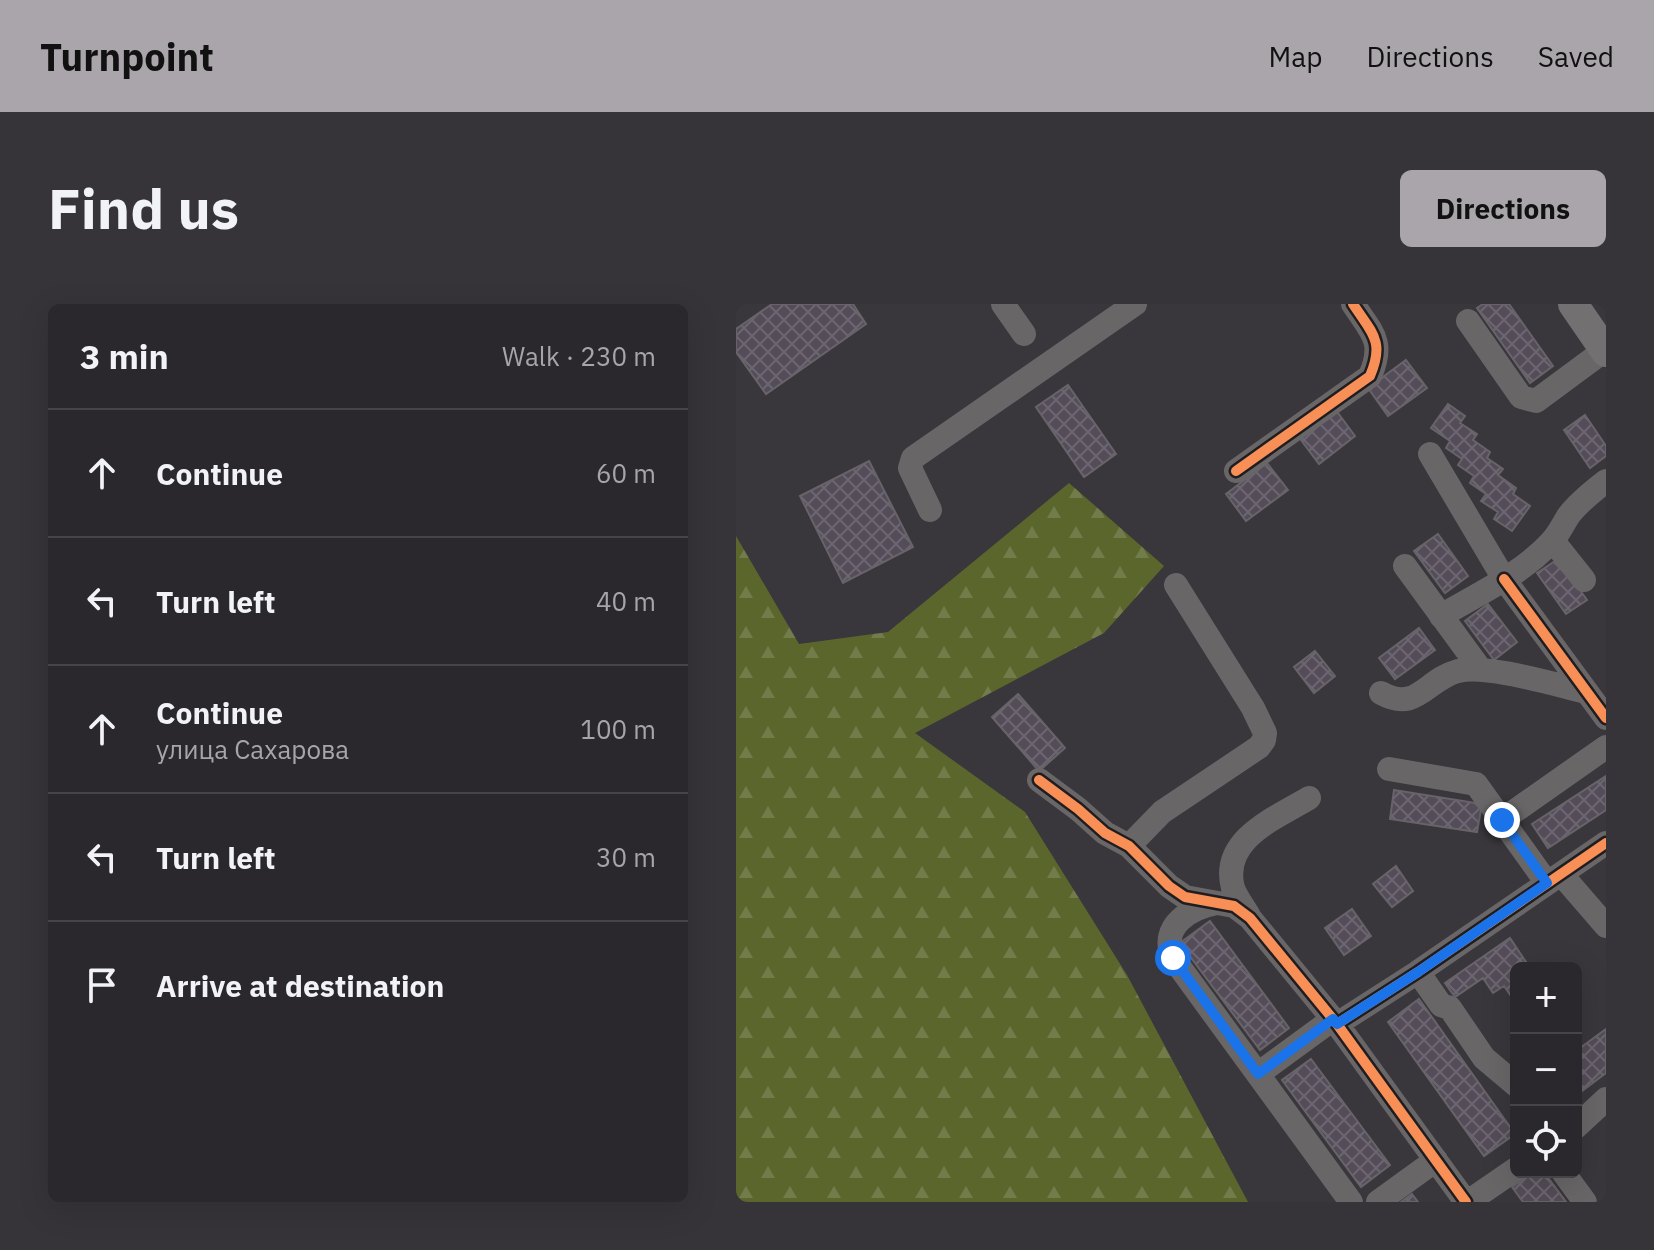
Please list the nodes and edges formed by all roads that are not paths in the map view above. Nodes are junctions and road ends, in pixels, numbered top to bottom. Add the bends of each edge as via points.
1 (1003, 304) edge
2 (1135, 304) edge
3 (1353, 304) edge
4 (1573, 304) edge
5 (1468, 321) dead end
6 (1024, 334) dead end
7 (1606, 351) edge
8 (1430, 454) dead end
9 (1236, 471) dead end
10 (1606, 481) edge
11 (930, 510) dead end
12 (1553, 541) junction
13 (1405, 566) dead end
14 (1504, 579) junction
15 (1584, 580) dead end
16 (1176, 585) dead end
17 (1441, 616) junction
18 (1481, 670) junction
19 (1587, 692) junction
20 (1381, 693) dead end
21 (1606, 718) edge
22 (1606, 747) edge
23 (1389, 769) dead end
24 (1039, 780) dead end
25 (1309, 798) dead end
26 (1502, 820) junction
27 (1606, 843) edge
28 (1129, 846) junction
29 (1554, 878) junction
30 (1217, 903) junction
31 (1250, 918) junction
32 (1606, 926) edge
33 (1418, 972) junction
34 (1335, 1022) junction
35 (1258, 1074) junction
36 (1510, 1080) edge
37 (1436, 1160) junction
38 (1510, 1173) edge
39 (1567, 1178) edge
40 (1351, 1202) edge
41 (1378, 1202) edge
42 (1467, 1202) edge
43 (1585, 1202) edge

1 - 6 street
2 - 11 street via 913,458 910,468
3 - 9 street via 1379,355 1370,376
4 - 7 main road
5 - 7 street via 1521,397 1536,401
8 - 14 street
10 - 12 street via 1569,515
12 - 14 street
12 - 15 street
13 - 17 street
14 - 17 street
14 - 19 street
16 - 28 street via 1253,708 1264,740 1162,812
17 - 18 street
18 - 19 street
18 - 20 street via 1449,674 1407,701
19 - 21 street
22 - 26 street
23 - 26 street via 1476,784
24 - 28 street
25 - 31 street via 1243,840 1235,852 1233,889
26 - 29 street
27 - 29 street
28 - 30 street via 1185,897
29 - 32 street
29 - 33 street
30 - 31 street via 1234,906
30 - 35 street via 1190,911 1178,922 1170,933 1170,950
31 - 34 street
33 - 34 street
33 - 36 street via 1484,1058
34 - 35 street
34 - 37 street
35 - 40 street
37 - 41 street
37 - 42 street
38 - 42 street
39 - 43 street

